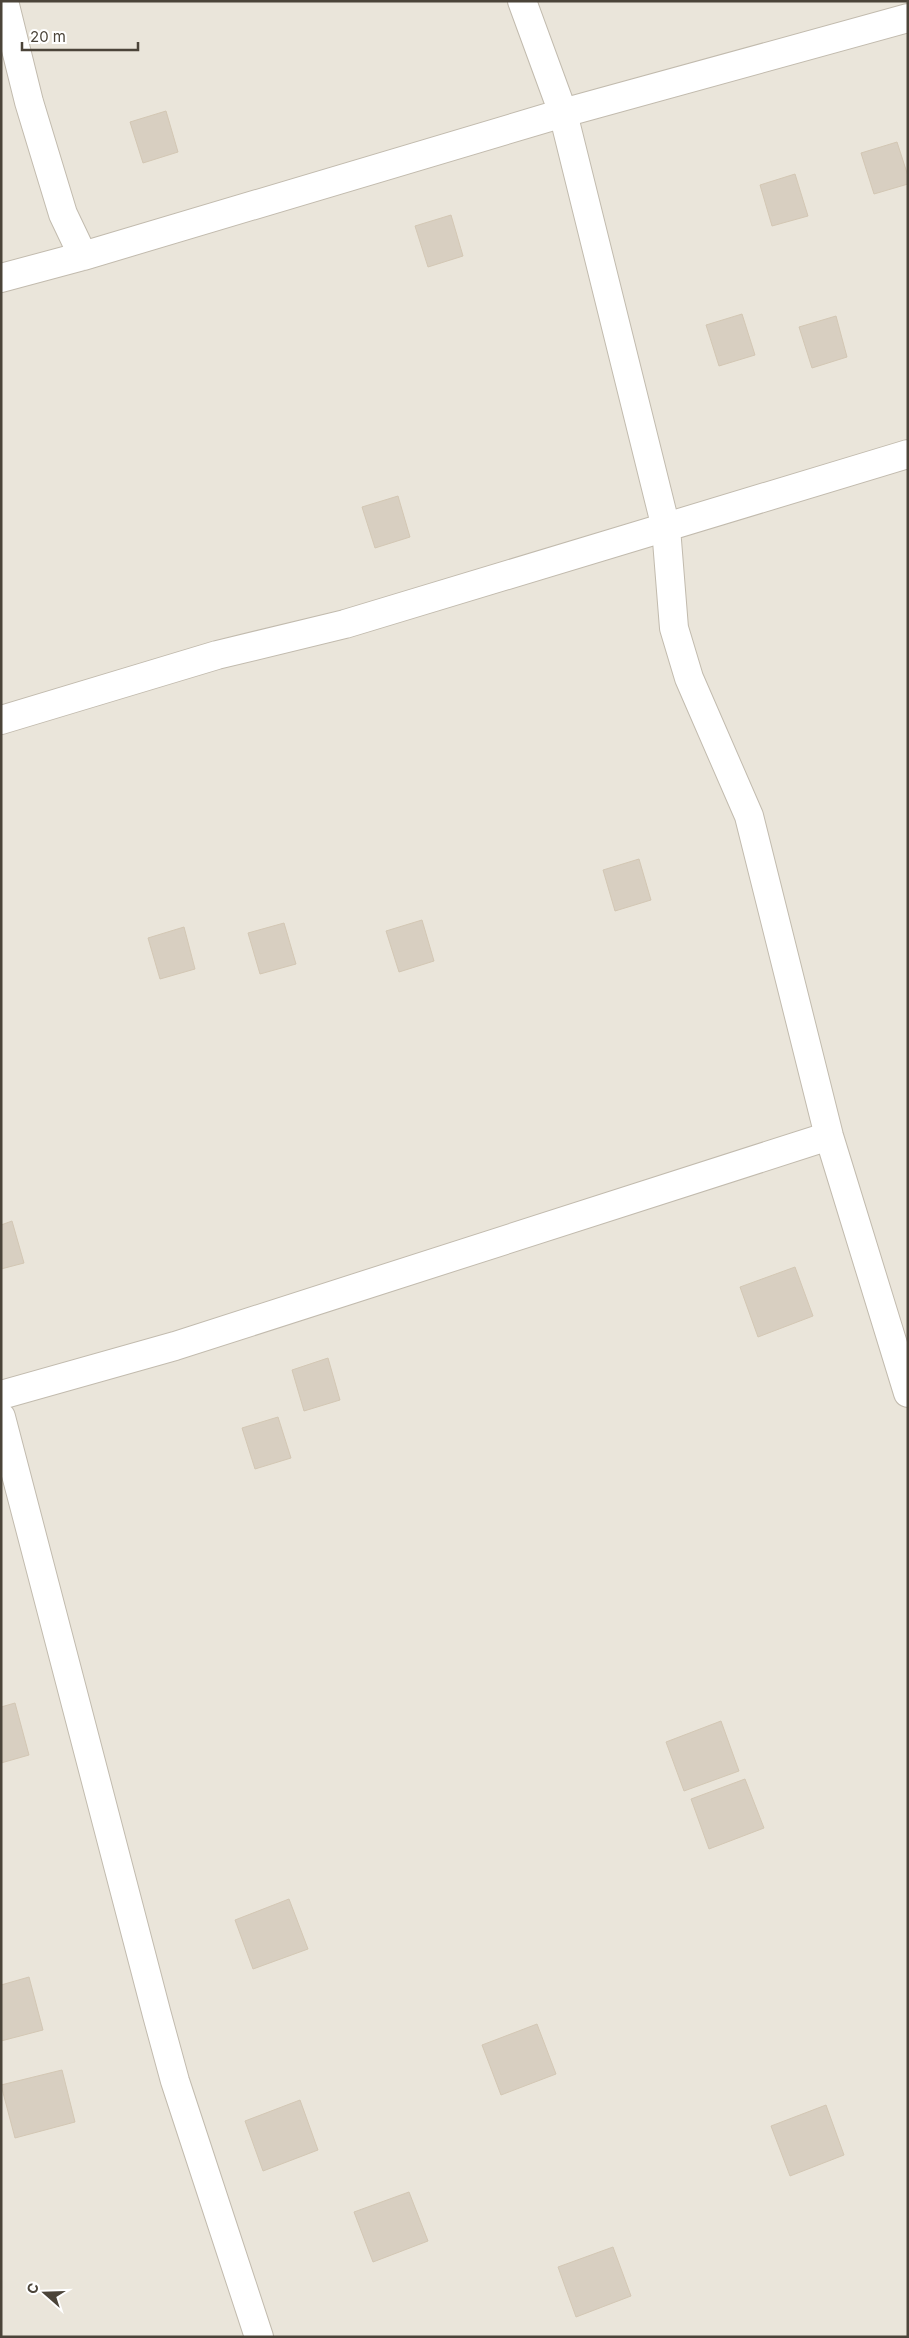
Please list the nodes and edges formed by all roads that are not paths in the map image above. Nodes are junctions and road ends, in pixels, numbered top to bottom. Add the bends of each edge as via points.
1 (4, 1) edge
2 (522, 1) edge
3 (908, 18) edge
4 (563, 112) junction
5 (83, 256) junction
6 (1, 278) edge
7 (908, 454) edge
8 (666, 528) junction
9 (1, 720) edge
10 (829, 1136) junction
11 (908, 1393) edge
12 (1, 1395) edge
13 (1, 1417) edge
14 (259, 2337) edge

1 - 5 street via 29,102 63,214
2 - 4 street
3 - 4 street
4 - 5 street
4 - 8 street
5 - 6 street
7 - 8 street
8 - 9 street via 345,624 217,655
8 - 10 street via 674,628 689,678 749,816
10 - 11 street
10 - 12 street via 175,1346
13 - 14 street via 175,2081

